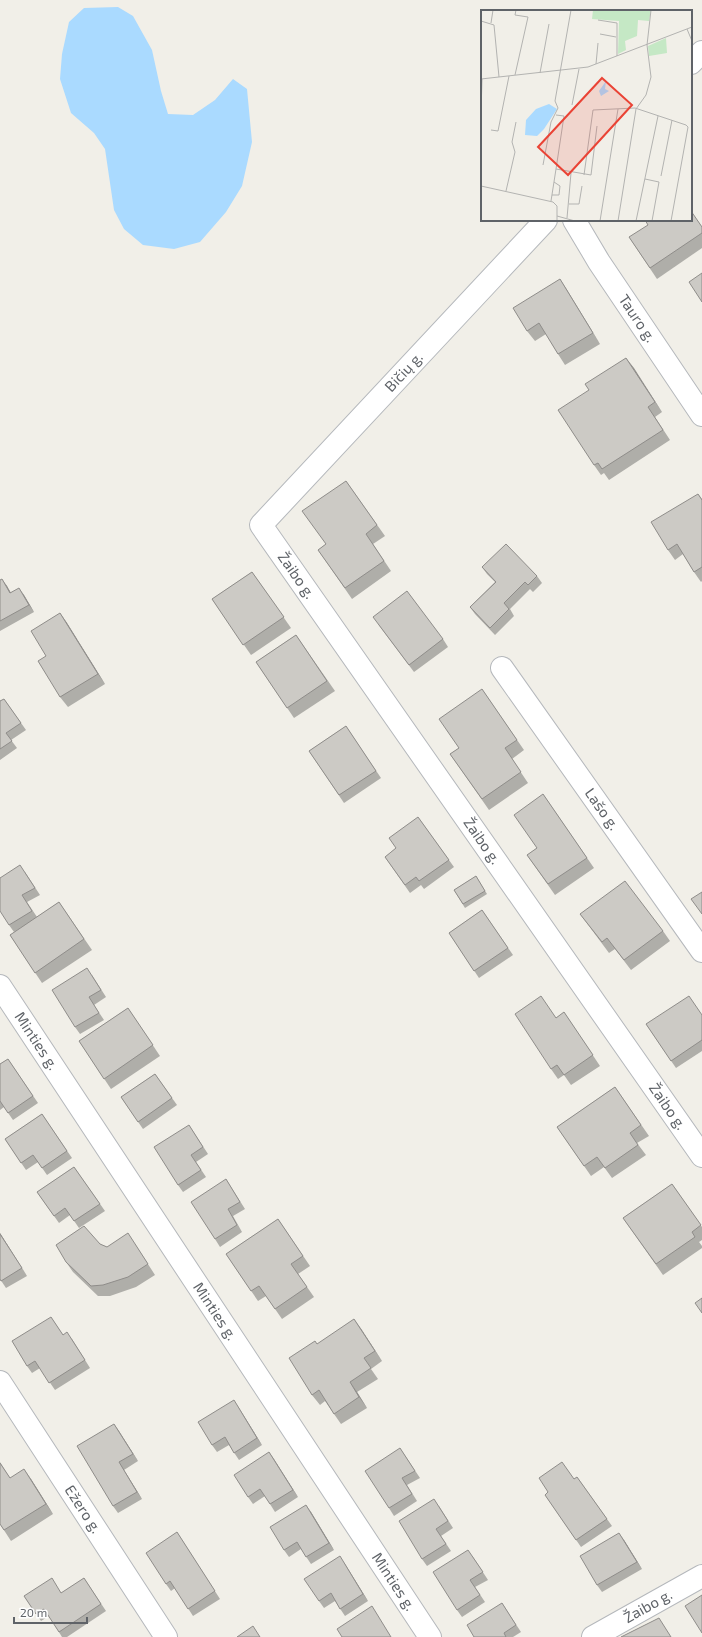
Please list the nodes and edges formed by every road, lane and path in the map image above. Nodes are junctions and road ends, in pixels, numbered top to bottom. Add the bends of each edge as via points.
1 (702, 52) edge
2 (692, 62) edge
3 (545, 221) edge
4 (575, 221) edge
5 (702, 415) edge
6 (261, 525) joint
7 (502, 668) dead end
8 (702, 951) edge
9 (0, 986) edge
10 (702, 1156) edge
11 (0, 1382) edge
12 (702, 1576) edge
13 (166, 1637) edge
14 (430, 1637) edge
15 (593, 1637) edge

1 - 2 street
3 - 6 street, Bičių g.
4 - 5 street, Tauro g. via 599,262
6 - 10 street, Žaibo g.
7 - 8 street, Lašo g.
9 - 14 street, Minties g.
11 - 13 street, Ežero g.
12 - 15 street, Žaibo g.

